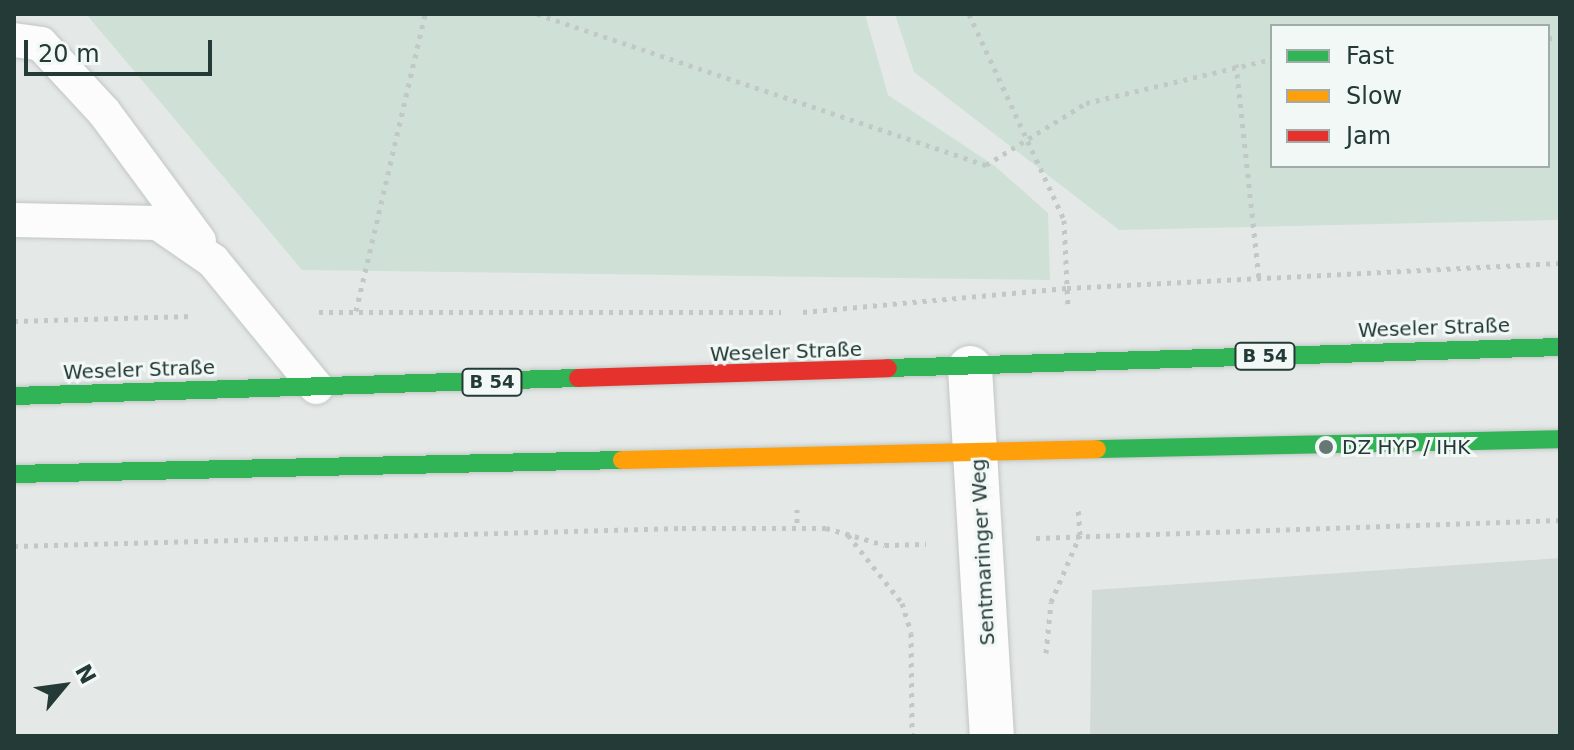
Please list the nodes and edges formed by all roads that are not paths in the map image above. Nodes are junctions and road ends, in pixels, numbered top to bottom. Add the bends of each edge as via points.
1 (14, 40) edge
2 (14, 220) edge
3 (213, 261) junction
4 (1560, 347) edge
5 (970, 368) junction
6 (316, 387) junction
7 (14, 396) edge
8 (1560, 439) edge
9 (978, 455) junction
10 (14, 474) edge
11 (992, 736) edge

1 - 3 lane via 41,44 104,112
2 - 3 lane via 158,223
3 - 6 lane
4 - 5 main road, Weseler Straße / B 54
5 - 6 main road, Weseler Straße / B 54
5 - 9 street, Sentmaringer Weg
6 - 7 main road, Weseler Straße / B 54
8 - 9 main road
9 - 10 main road
9 - 11 street, Sentmaringer Weg

